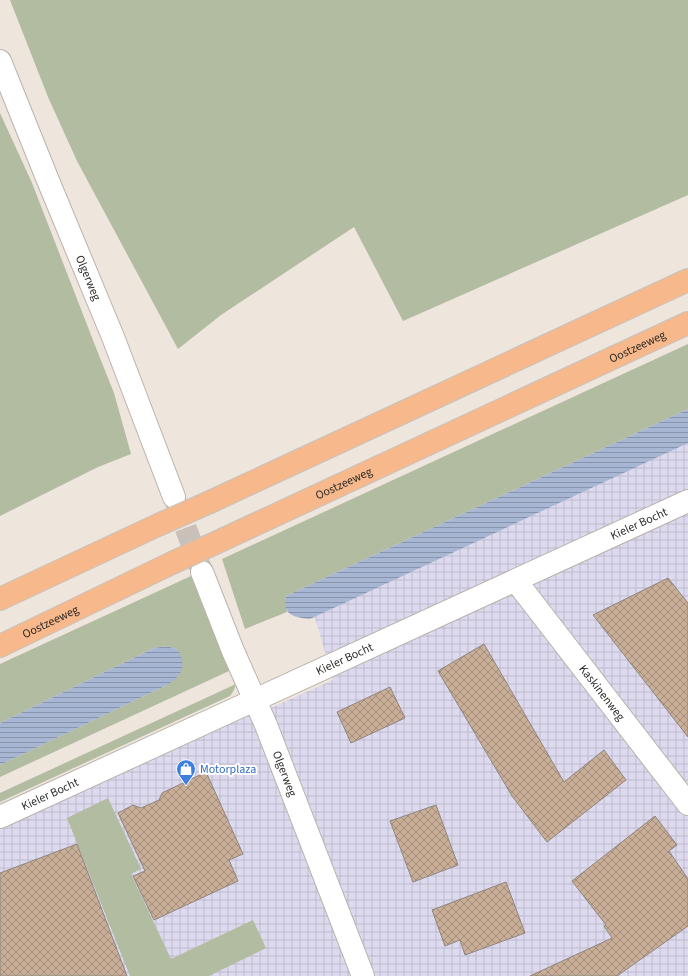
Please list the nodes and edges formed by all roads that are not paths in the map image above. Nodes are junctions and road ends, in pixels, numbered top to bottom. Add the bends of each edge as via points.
1 (0, 61) edge
2 (688, 280) edge
3 (688, 324) edge
4 (174, 496) tunnel mouth
5 (688, 501) edge
6 (202, 572) tunnel mouth
7 (516, 581) junction
8 (0, 599) edge
9 (0, 646) edge
10 (254, 699) junction
11 (688, 804) edge
12 (0, 817) edge
13 (363, 976) edge

1 - 4 street, Olgerweg via 113,337
2 - 8 highway, bridge
3 - 9 highway, Oostzeeweg, bridge via 172,563
5 - 7 street, Kieler Bocht
6 - 10 street, Olgerweg
7 - 10 street, Kieler Bocht
7 - 11 street, Kaskinenweg
10 - 12 street, Kieler Bocht
10 - 13 street, Olgerweg

